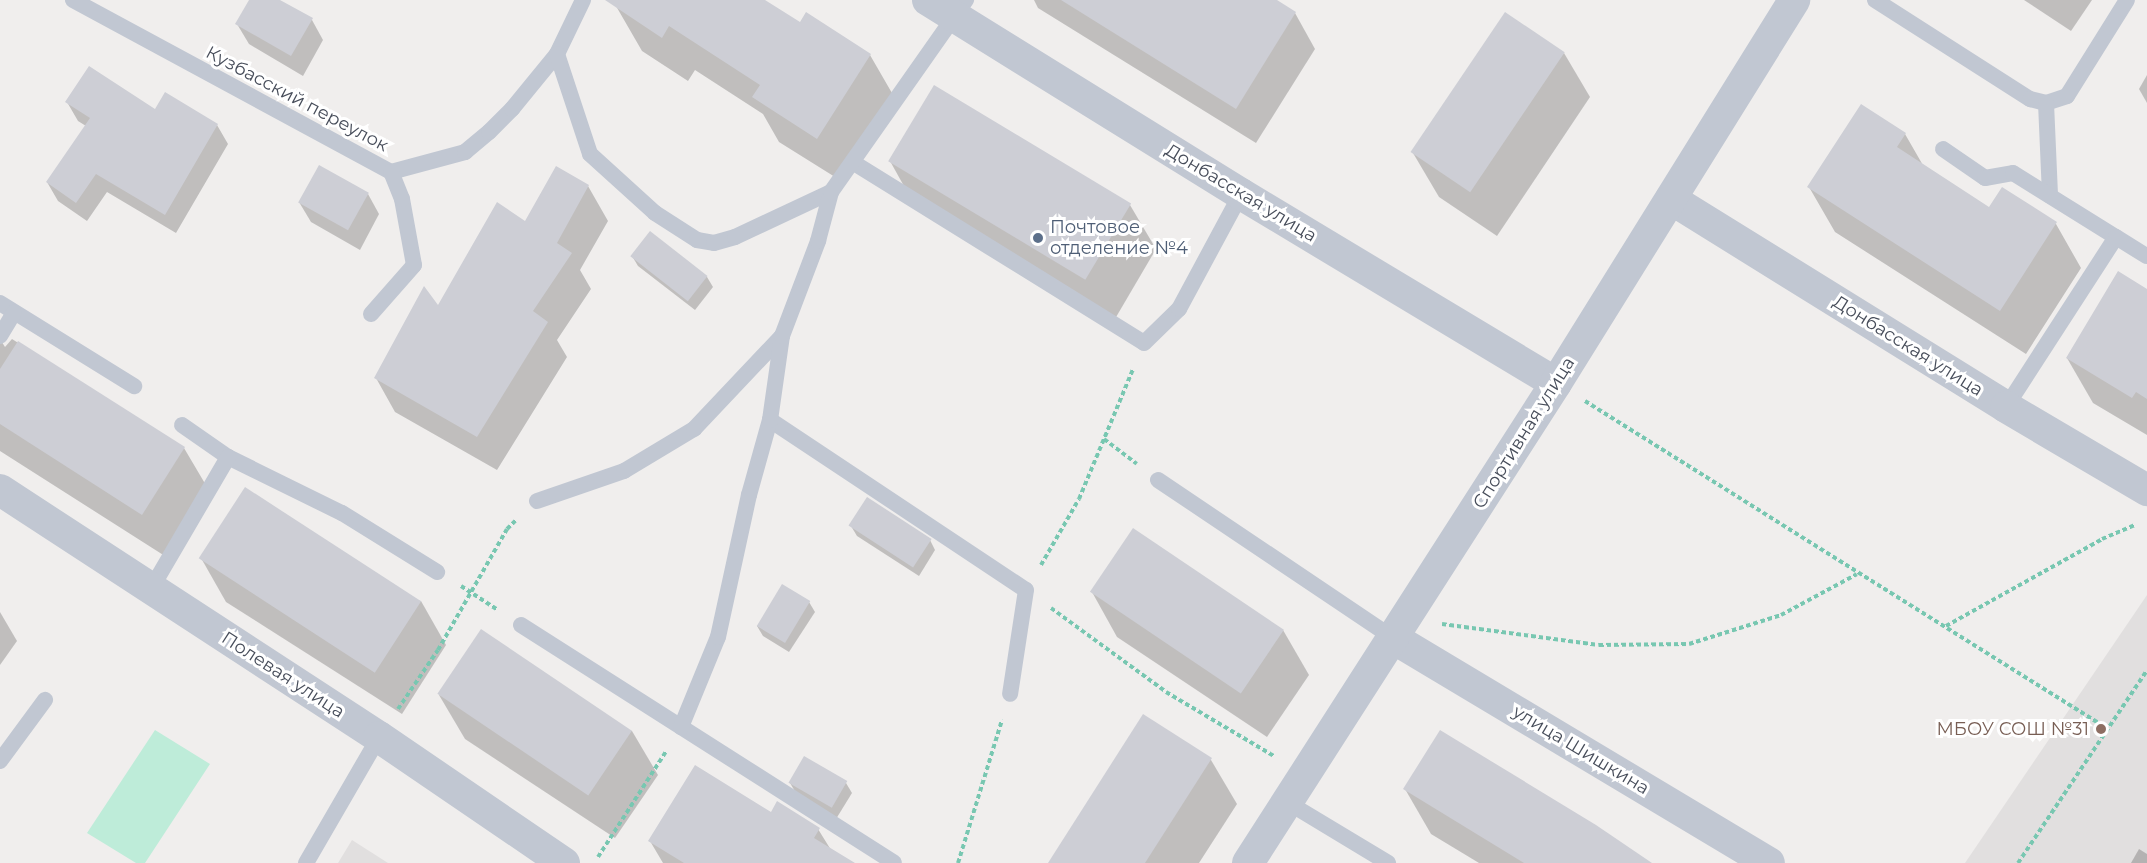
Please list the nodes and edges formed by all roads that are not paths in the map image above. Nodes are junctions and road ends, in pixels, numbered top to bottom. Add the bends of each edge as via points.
1 (73, 0) edge
2 (583, 0) edge
3 (928, 0) edge
4 (1794, 0) edge
5 (1875, 0) edge
6 (2127, 0) edge
7 (961, 9) edge
8 (557, 54) junction
9 (2046, 104) junction
10 (1943, 149) dead end
11 (854, 163) junction
12 (391, 172) junction
13 (831, 192) junction
14 (1241, 194) junction
15 (2050, 196) junction
16 (1671, 200) junction
17 (2116, 237) junction
18 (2147, 256) edge
19 (0, 303) edge
20 (14, 313) junction
21 (371, 314) dead end
22 (0, 336) edge
23 (782, 336) junction
24 (1556, 383) junction
25 (134, 386) dead end
26 (2006, 407) junction
27 (770, 420) junction
28 (182, 424) dead end
29 (228, 457) junction
30 (1158, 480) road end
31 (0, 490) edge
32 (2147, 490) edge
33 (537, 501) road end
34 (437, 572) road end
35 (151, 589) junction
36 (521, 625) road end
37 (1400, 629) junction
38 (1010, 694) road end
39 (45, 700) dead end
40 (681, 727) junction
41 (380, 737) junction
42 (0, 761) edge
43 (1287, 802) junction
44 (306, 863) edge
45 (564, 863) edge
46 (894, 863) edge
47 (1248, 863) edge
48 (1388, 863) edge
49 (1769, 863) edge

1 - 12 lane, Кузбасский переулок
2 - 8 lane, Кузбасский переулок
3 - 7 street, Донбасская улица
4 - 16 street, Спортивная улица
5 - 9 lane via 2030,99
6 - 9 lane via 2067,96
7 - 11 lane
7 - 14 street, Донбасская улица
8 - 12 lane, Кузбасский переулок via 513,109 465,152
8 - 13 lane via 590,154 655,213 697,240 714,243 735,237
9 - 15 lane
10 - 15 lane via 1985,178 2013,173
11 - 13 lane
11 - 14 lane via 1144,343 1179,309
12 - 21 lane via 402,199 414,265
13 - 23 lane via 818,241
14 - 24 street, Донбасская улица
15 - 17 lane
16 - 24 street, Спортивная улица
16 - 26 street, Донбасская улица
17 - 18 lane
17 - 26 lane
19 - 20 lane
20 - 22 lane
20 - 25 lane
23 - 27 lane
23 - 33 lane via 694,429 624,471
24 - 37 street, Спортивная улица
26 - 32 street, Донбасская улица
27 - 38 lane via 1026,590
27 - 40 lane via 718,637
28 - 29 lane
29 - 34 lane via 342,513
29 - 35 lane
30 - 37 lane
31 - 35 street, Полевая улица
35 - 41 street, Полевая улица
36 - 40 lane
37 - 43 street, Спортивная улица
37 - 49 street, улица Шишкина
39 - 42 lane
40 - 46 lane
41 - 44 lane
41 - 45 street, Полевая улица
43 - 47 street, Спортивная улица
43 - 48 lane

